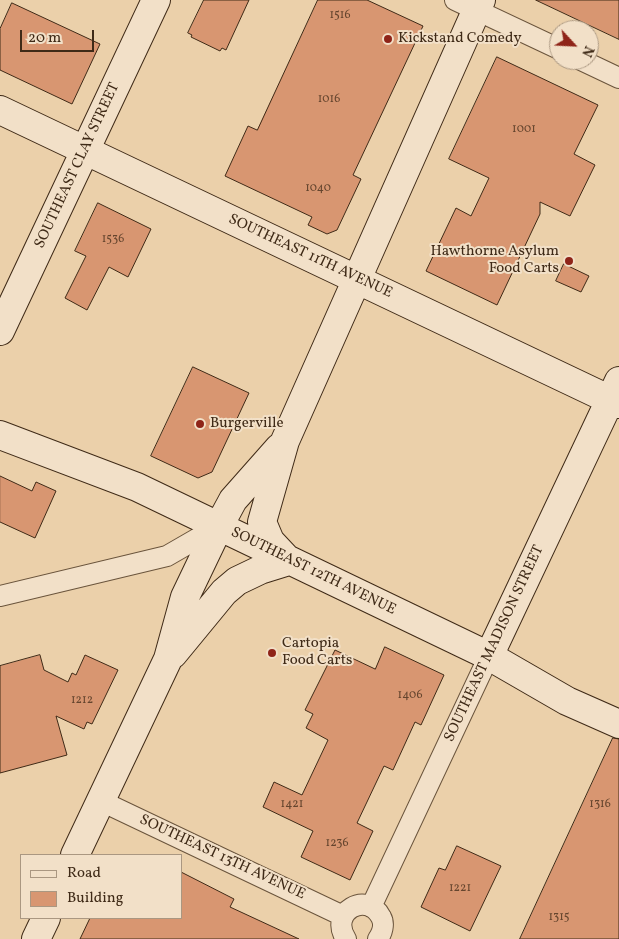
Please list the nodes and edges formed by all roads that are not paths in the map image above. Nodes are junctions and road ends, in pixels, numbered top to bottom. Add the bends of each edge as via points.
1 (156, 0) edge
2 (471, 3) edge
3 (549, 45) edge
4 (599, 69) edge
5 (619, 78) edge
6 (0, 110) edge
7 (85, 150) junction
8 (356, 280) junction
9 (0, 331) edge
10 (616, 395) edge
11 (0, 435) edge
12 (285, 441) junction
13 (219, 526) junction
14 (289, 561) junction
15 (2, 594) edge
16 (489, 656) junction
17 (168, 659) junction
18 (619, 724) edge
19 (101, 801) junction
20 (75, 854) edge
21 (371, 907) junction
22 (343, 916) junction
23 (46, 919) edge
24 (383, 937) edge
25 (36, 939) edge
26 (346, 939) edge

1 - 7 main road, SOUTHEAST CLAY STREET
2 - 3 street
2 - 8 main road
4 - 5 street
6 - 7 main road, SOUTHEAST 11TH AVENUE
7 - 8 main road, SOUTHEAST 11TH AVENUE
7 - 9 main road, SOUTHEAST CLAY STREET
8 - 10 main road, SOUTHEAST 11TH AVENUE
8 - 12 main road
10 - 16 main road, SOUTHEAST MADISON STREET
11 - 13 main road, SOUTHEAST 12TH AVENUE via 137,487
12 - 13 main road via 233,500
12 - 14 main road via 262,522 270,541
13 - 14 main road, SOUTHEAST 12TH AVENUE
13 - 15 street via 167,556
13 - 17 main road via 185,597
14 - 16 main road, SOUTHEAST 12TH AVENUE
14 - 17 main road via 237,581
16 - 18 main road, SOUTHEAST 12TH AVENUE via 567,701
16 - 21 street, SOUTHEAST MADISON STREET
17 - 19 main road
19 - 20 main road
19 - 22 street, SOUTHEAST 13TH AVENUE
21 - 22 street via 356,905
21 - 24 street via 382,919
22 - 26 street via 342,933
23 - 25 main road

